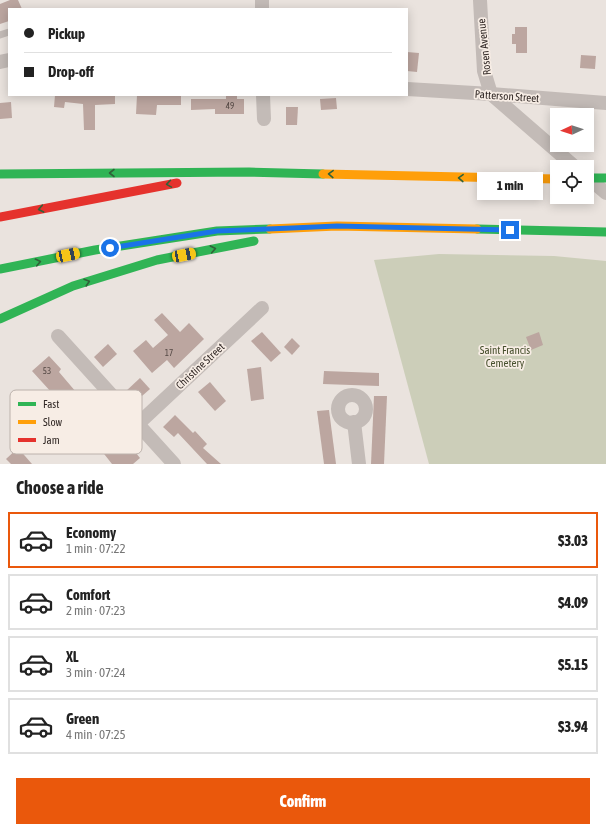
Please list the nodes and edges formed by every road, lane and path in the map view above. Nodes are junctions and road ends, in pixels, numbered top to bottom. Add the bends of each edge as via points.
1 (480, 0) edge
2 (408, 89) edge
3 (491, 94) junction
4 (263, 96) edge
5 (606, 103) edge
6 (264, 119) dead end
7 (567, 160) edge
8 (249, 172) junction
9 (0, 174) edge
10 (594, 178) edge
11 (606, 178) edge
12 (550, 179) edge
13 (594, 184) edge
14 (606, 193) edge
15 (0, 217) edge
16 (337, 226) junction
17 (557, 232) junction
18 (606, 232) edge
19 (606, 240) edge
20 (0, 269) edge
21 (262, 308) dead end
22 (0, 319) edge
23 (58, 336) dead end
24 (107, 390) edge
25 (142, 420) edge
26 (354, 422) dead end
27 (142, 428) edge
28 (174, 464) edge
29 (359, 464) edge

1 - 3 street, Rosen Avenue via 484,71
2 - 3 street, Patterson Street
3 - 5 street, Patterson Street
3 - 7 street
4 - 6 street
8 -> 9 highway
12 -> 8 highway
8 -> 15 highway
10 - 11 highway, bridge
13 - 14 street
16 - 17 highway
20 -> 16 highway via 95,250 217,231
22 -> 16 highway via 73,286 149,262
17 - 18 highway
17 - 19 highway
21 - 25 street, Christine Street
23 - 24 street
26 - 29 street
27 - 28 street

